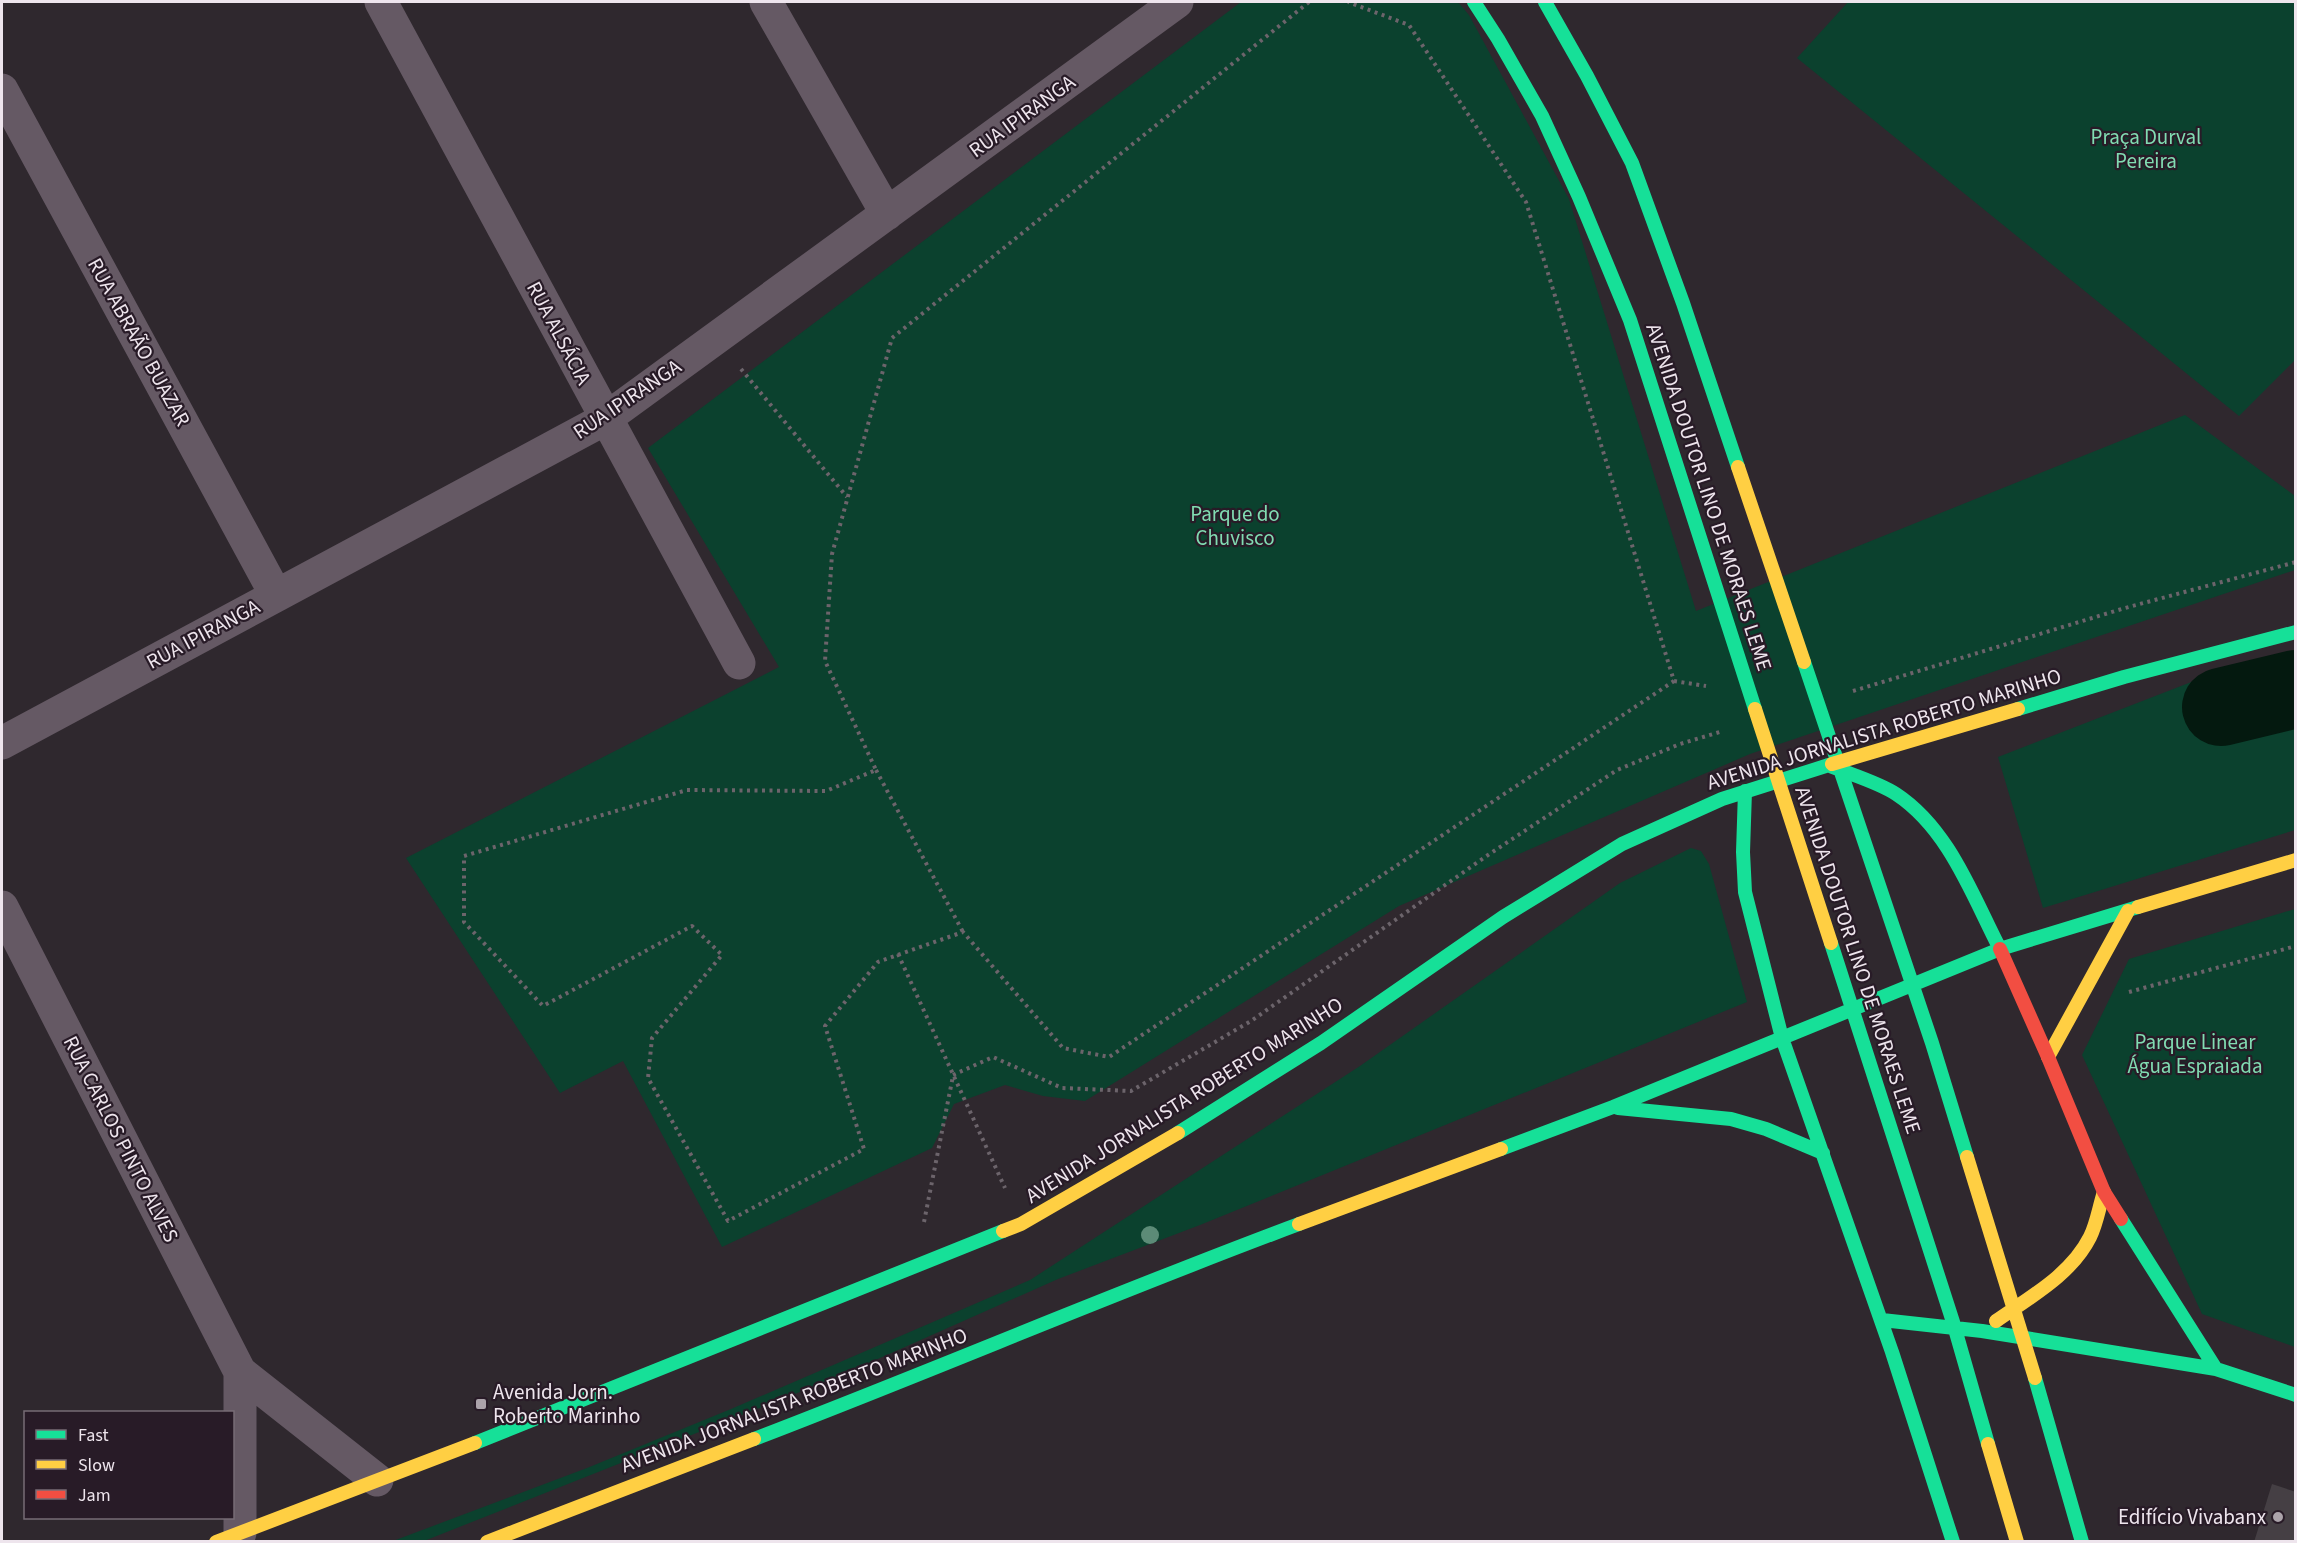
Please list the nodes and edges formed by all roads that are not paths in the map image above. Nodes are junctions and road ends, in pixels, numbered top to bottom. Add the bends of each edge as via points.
1 (381, 2) edge
2 (766, 2) edge
3 (1177, 2) edge
4 (1474, 2) edge
5 (1545, 2) edge
6 (2, 90) edge
7 (887, 214) junction
8 (605, 419) junction
9 (276, 595) junction
10 (2295, 632) edge
11 (739, 663) dead end
12 (2, 743) edge
13 (1828, 765) junction
14 (1745, 791) junction
15 (2295, 860) edge
16 (2, 907) edge
17 (2128, 911) junction
18 (2000, 950) junction
19 (1782, 1038) junction
20 (2048, 1057) junction
21 (1613, 1107) junction
22 (1823, 1153) junction
23 (2103, 1192) junction
24 (1882, 1320) junction
25 (1982, 1331) junction
26 (2216, 1369) junction
27 (240, 1372) junction
28 (2295, 1395) edge
29 (234, 1454) edge
30 (377, 1480) junction
31 (229, 1519) edge
32 (228, 1537) edge
33 (487, 1542) edge
34 (1953, 1542) edge
35 (2017, 1542) edge
36 (2082, 1542) edge

1 - 8 street, RUA ALSÁCIA
2 - 7 street
3 - 7 street, RUA IPIRANGA
4 - 35 main road, AVENIDA DOUTOR LINO DE MORAES LEME via 1522,80 1580,197 1630,320 1953,1322
5 - 36 main road, AVENIDA DOUTOR LINO DE MORAES LEME via 1632,163 1683,303 1932,1043
6 - 9 street, RUA ABRAÃO BUAZAR
7 - 8 street, RUA IPIRANGA
8 - 9 street, RUA IPIRANGA
8 - 11 street, RUA ALSÁCIA
9 - 12 street, RUA IPIRANGA
10 - 13 main road, AVENIDA JORNALISTA ROBERTO MARINHO via 2124,677
13 - 14 main road, AVENIDA JORNALISTA ROBERTO MARINHO
13 - 18 main road via 1895,793 1928,820 1950,852
14 - 19 main road via 1745,892
14 - 30 main road, AVENIDA JORNALISTA ROBERTO MARINHO via 1622,844 1503,917 1321,1043 1176,1134 1021,1224
15 - 17 main road, AVENIDA JORNALISTA ROBERTO MARINHO
16 - 27 street, RUA CARLOS PINTO ALVES
17 - 18 main road, AVENIDA JORNALISTA ROBERTO MARINHO
17 - 20 main road
18 - 19 main road, AVENIDA JORNALISTA ROBERTO MARINHO
18 - 20 main road
19 - 21 main road, AVENIDA JORNALISTA ROBERTO MARINHO
19 - 22 main road
20 - 23 main road
21 - 22 main road via 1731,1119
21 - 33 main road, AVENIDA JORNALISTA ROBERTO MARINHO via 1163,1275 890,1387
22 - 24 main road
23 - 25 main road via 2090,1238 2078,1255 2058,1276
23 - 26 main road
24 - 25 main road
24 - 34 main road
25 - 26 main road
26 - 28 main road
27 - 29 street, RUA CARLOS PINTO ALVES
27 - 30 street, RUA CARLOS PINTO ALVES
30 - 32 main road, AVENIDA JORNALISTA ROBERTO MARINHO
31 - 32 street, RUA CARLOS PINTO ALVES

